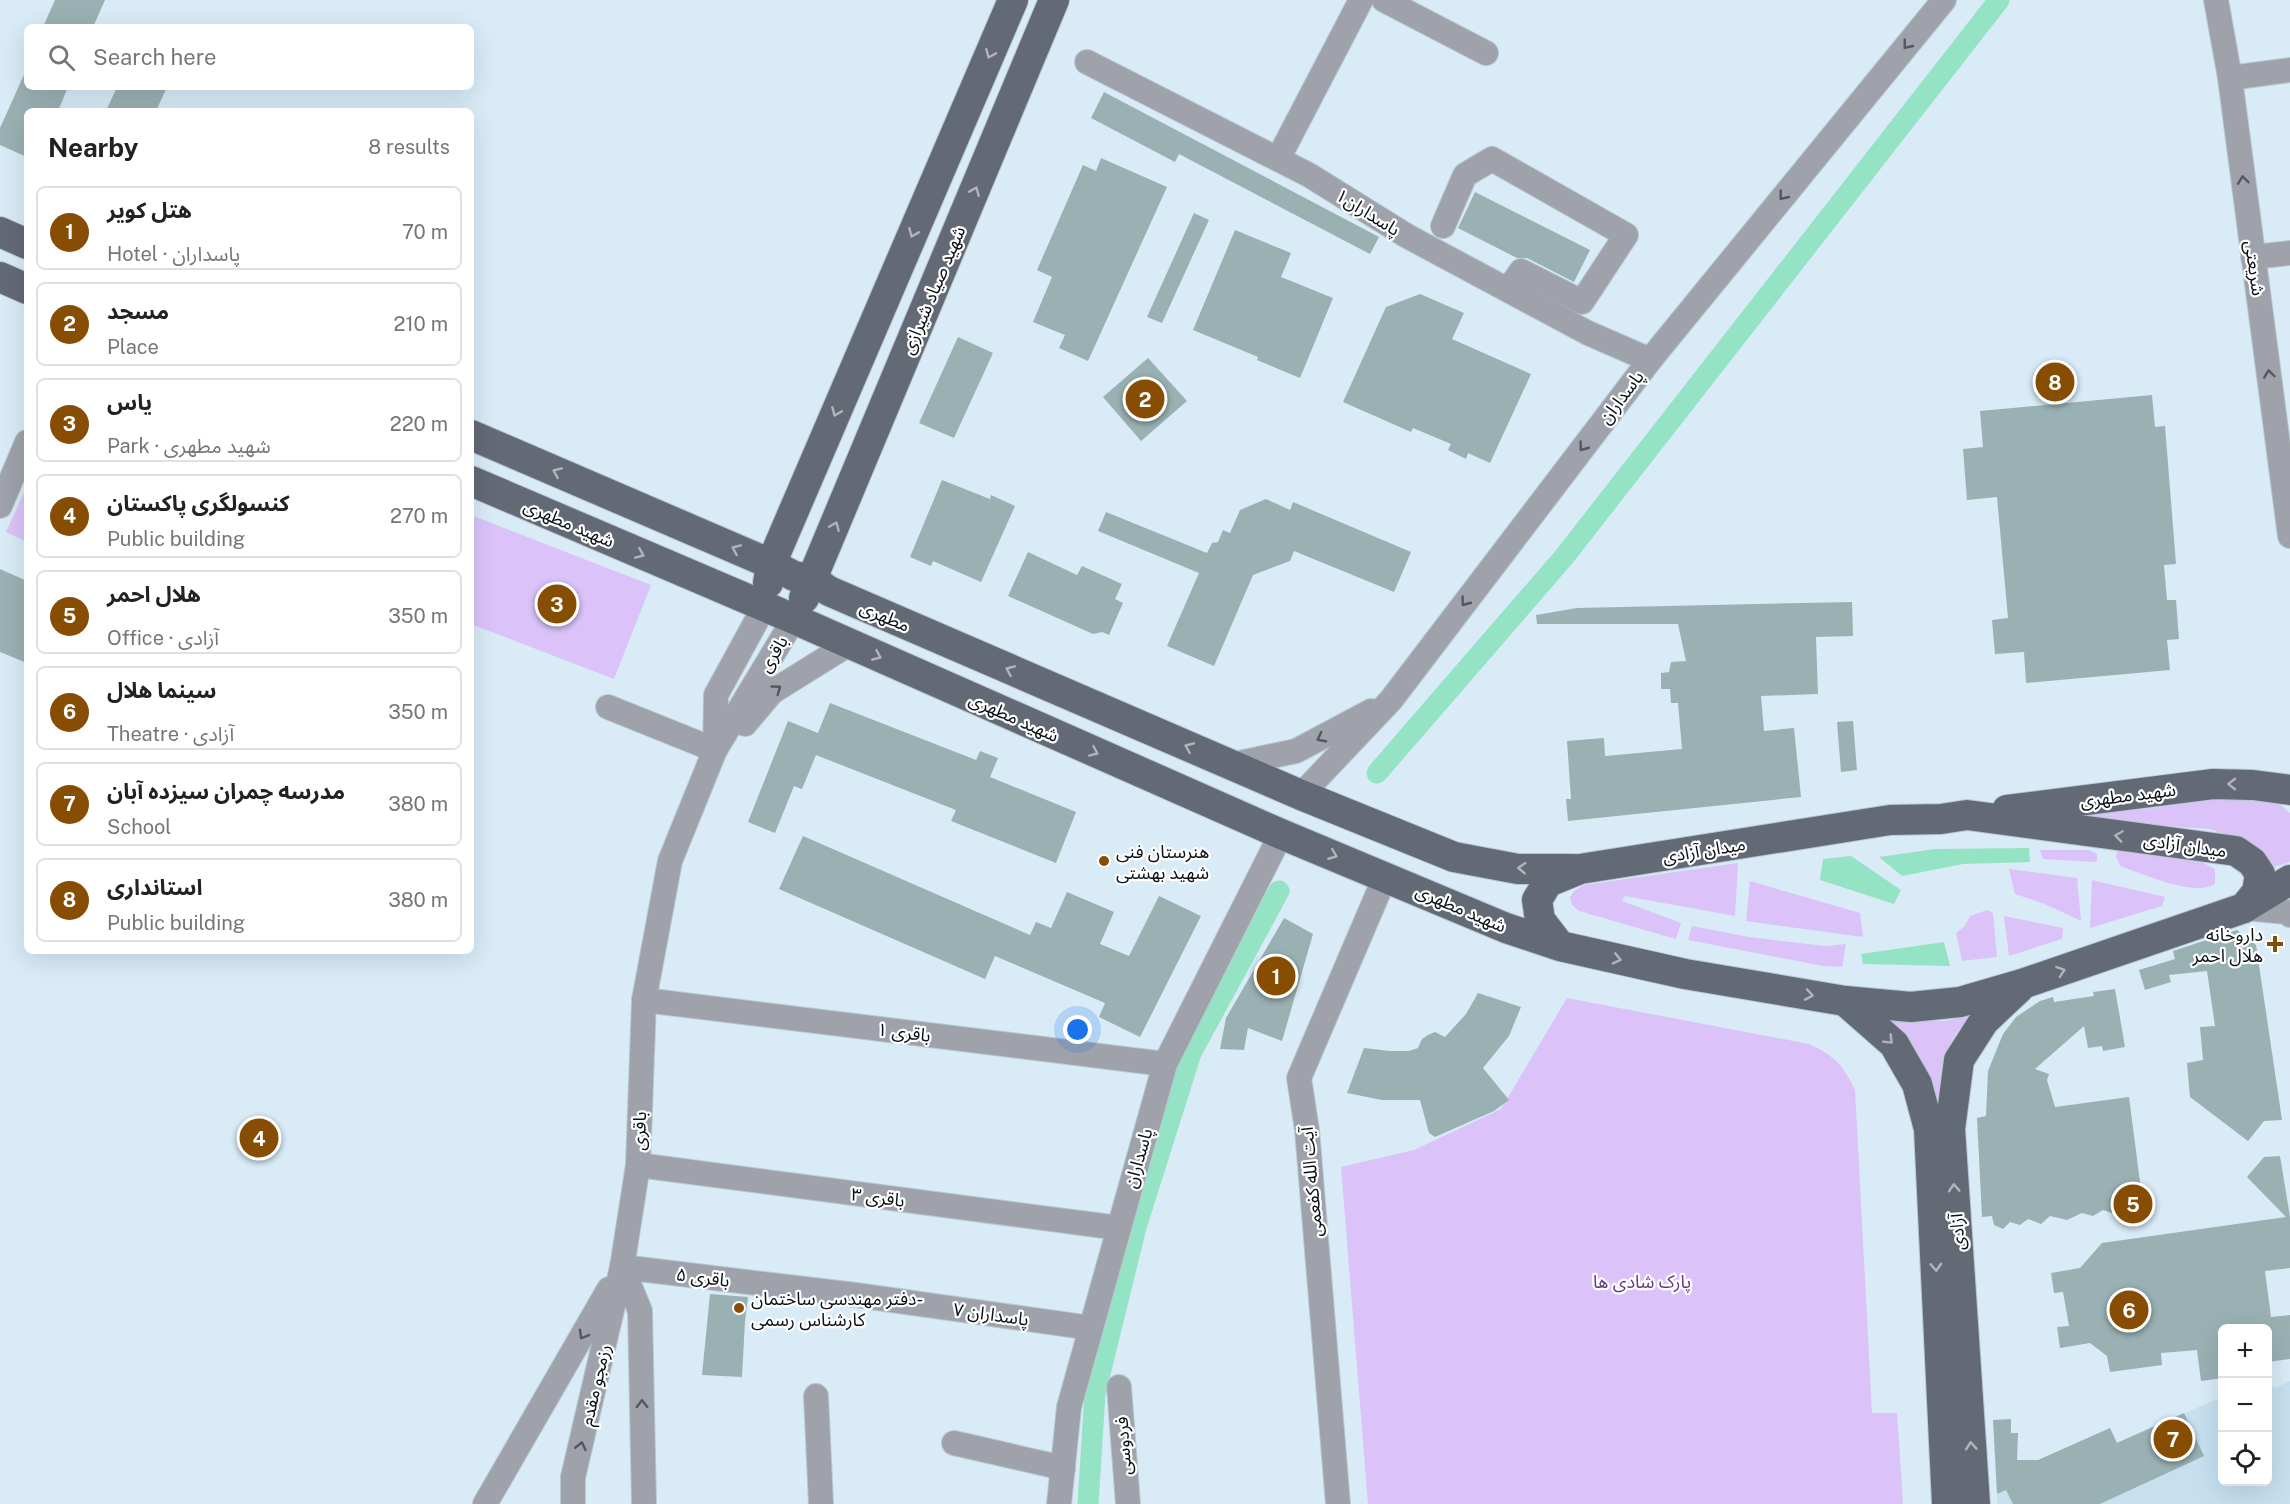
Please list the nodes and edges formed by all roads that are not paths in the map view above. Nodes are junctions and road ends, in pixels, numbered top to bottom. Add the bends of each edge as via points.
1 (1012, 0) edge
2 (1054, 0) edge
3 (1362, 0) edge
4 (1384, 0) edge
5 (1944, 0) edge
6 (2216, 0) edge
7 (1486, 53) dead end
8 (1087, 62) dead end
9 (2290, 70) edge
10 (2230, 78) junction
11 (1278, 159) junction
12 (1443, 226) dead end
13 (0, 232) edge
14 (24, 243) edge
15 (2290, 253) edge
16 (2253, 258) junction
17 (0, 277) edge
18 (24, 288) edge
19 (1508, 290) junction
20 (1650, 360) junction
21 (2282, 412) edge
22 (474, 436) edge
23 (24, 449) edge
24 (474, 481) edge
25 (0, 506) edge
26 (2290, 536) edge
27 (771, 564) junction
28 (813, 580) junction
29 (764, 607) junction
30 (794, 619) junction
31 (849, 644) junction
32 (1391, 700) junction
33 (608, 707) dead end
34 (712, 757) junction
35 (1230, 765) junction
36 (2290, 790) edge
37 (1301, 795) junction
38 (1967, 815) junction
39 (1281, 834) junction
40 (1580, 869) junction
41 (1385, 877) junction
42 (2290, 880) edge
43 (2244, 908) junction
44 (2290, 915) edge
45 (1560, 946) junction
46 (2022, 984) junction
47 (644, 1000) junction
48 (1845, 1002) junction
49 (1165, 1064) junction
50 (638, 1166) junction
51 (1119, 1228) junction
52 (622, 1266) junction
53 (856, 1295) joint
54 (1091, 1328) junction
55 (1119, 1387) dead end
56 (816, 1395) dead end
57 (954, 1443) dead end
58 (1063, 1468) junction
59 (485, 1504) edge
60 (573, 1504) edge
61 (644, 1504) edge
62 (821, 1504) edge
63 (1059, 1504) edge
64 (1128, 1504) edge
65 (1338, 1504) edge
66 (1947, 1504) edge
67 (1974, 1504) edge

1 -> 27 main road
28 -> 2 main road, شهید صیاد شیرازی
3 - 11 street
4 - 7 street
5 -> 20 street, پاسداران
6 - 10 street, شریعتی
8 - 11 street, پاسداران۱
9 - 10 street
16 -> 10 street, شریعتی
11 - 19 street, پاسداران۱ via 1407,236
12 - 19 street via 1465,175 1492,159 1626,235 1582,302 1521,271
13 - 14 main road
15 - 16 street
21 -> 16 street, شریعتی
17 - 18 main road
19 - 20 street, پاسداران۱ via 1607,343
20 -> 32 street, پاسداران
21 - 26 street, شریعتی
27 -> 22 main road, مطهری
23 - 25 street
24 -> 29 main road, شهید مطهری
27 - 28 main road, مطهری via 794,576
27 - 29 main road
28 - 30 main road, شهید صیاد شیرازی
35 -> 28 main road, مطهری via 829,591
29 - 30 main road, شهید مطهری
29 - 34 street via 716,695
30 - 31 main road, شهید مطهری
30 - 34 street, باقری
34 -> 31 street via 772,692
31 -> 39 main road, شهید مطهری
32 -> 35 street via 1296,751
32 - 37 street, پاسداران
33 - 34 street
34 - 47 street, باقری via 669,861
35 - 37 main road, مطهری
36 -> 38 main road, شهید مطهری via 2213,784
37 - 39 main road
40 -> 37 main road via 1518,869 1454,857
38 - 40 main road, میدان آزادی via 1890,820
43 -> 38 main road, میدان آزادی via 2258,892 2260,874 2252,862 2236,851
39 -> 41 main road, شهید مطهری
39 - 49 street, پاسداران
40 - 45 main road, میدان آزادی via 1548,882 1536,900 1540,920
41 - 45 main road, شهید مطهری via 1506,928
41 - 65 street, آیت الله کفعمی via 1299,1078 1308,1141
42 - 43 main road
43 - 44 street
46 -> 43 main road
45 -> 48 main road via 1685,974
46 - 48 main road via 1960,1002 1921,1006
67 -> 46 main road, آزادی via 1950,1129 1959,1060 1983,1021
47 - 49 street, باقری ۱
47 - 50 street, باقری
48 -> 66 main road, آزادی via 1894,1044 1917,1084 1929,1129
49 - 51 street, پاسداران
50 - 51 street, باقری ۳
50 - 52 street, باقری
51 - 54 street, پاسداران
52 - 53 street, باقری ۵
52 -> 59 street
60 -> 52 street, رزمجو مقدم via 573,1478
61 -> 52 street via 640,1311
53 - 54 street, پاسداران ۷
54 - 58 street, پاسداران via 1069,1407
55 - 64 street, فردوسی
56 - 62 street
57 - 58 street
58 - 63 street, پاسداران

